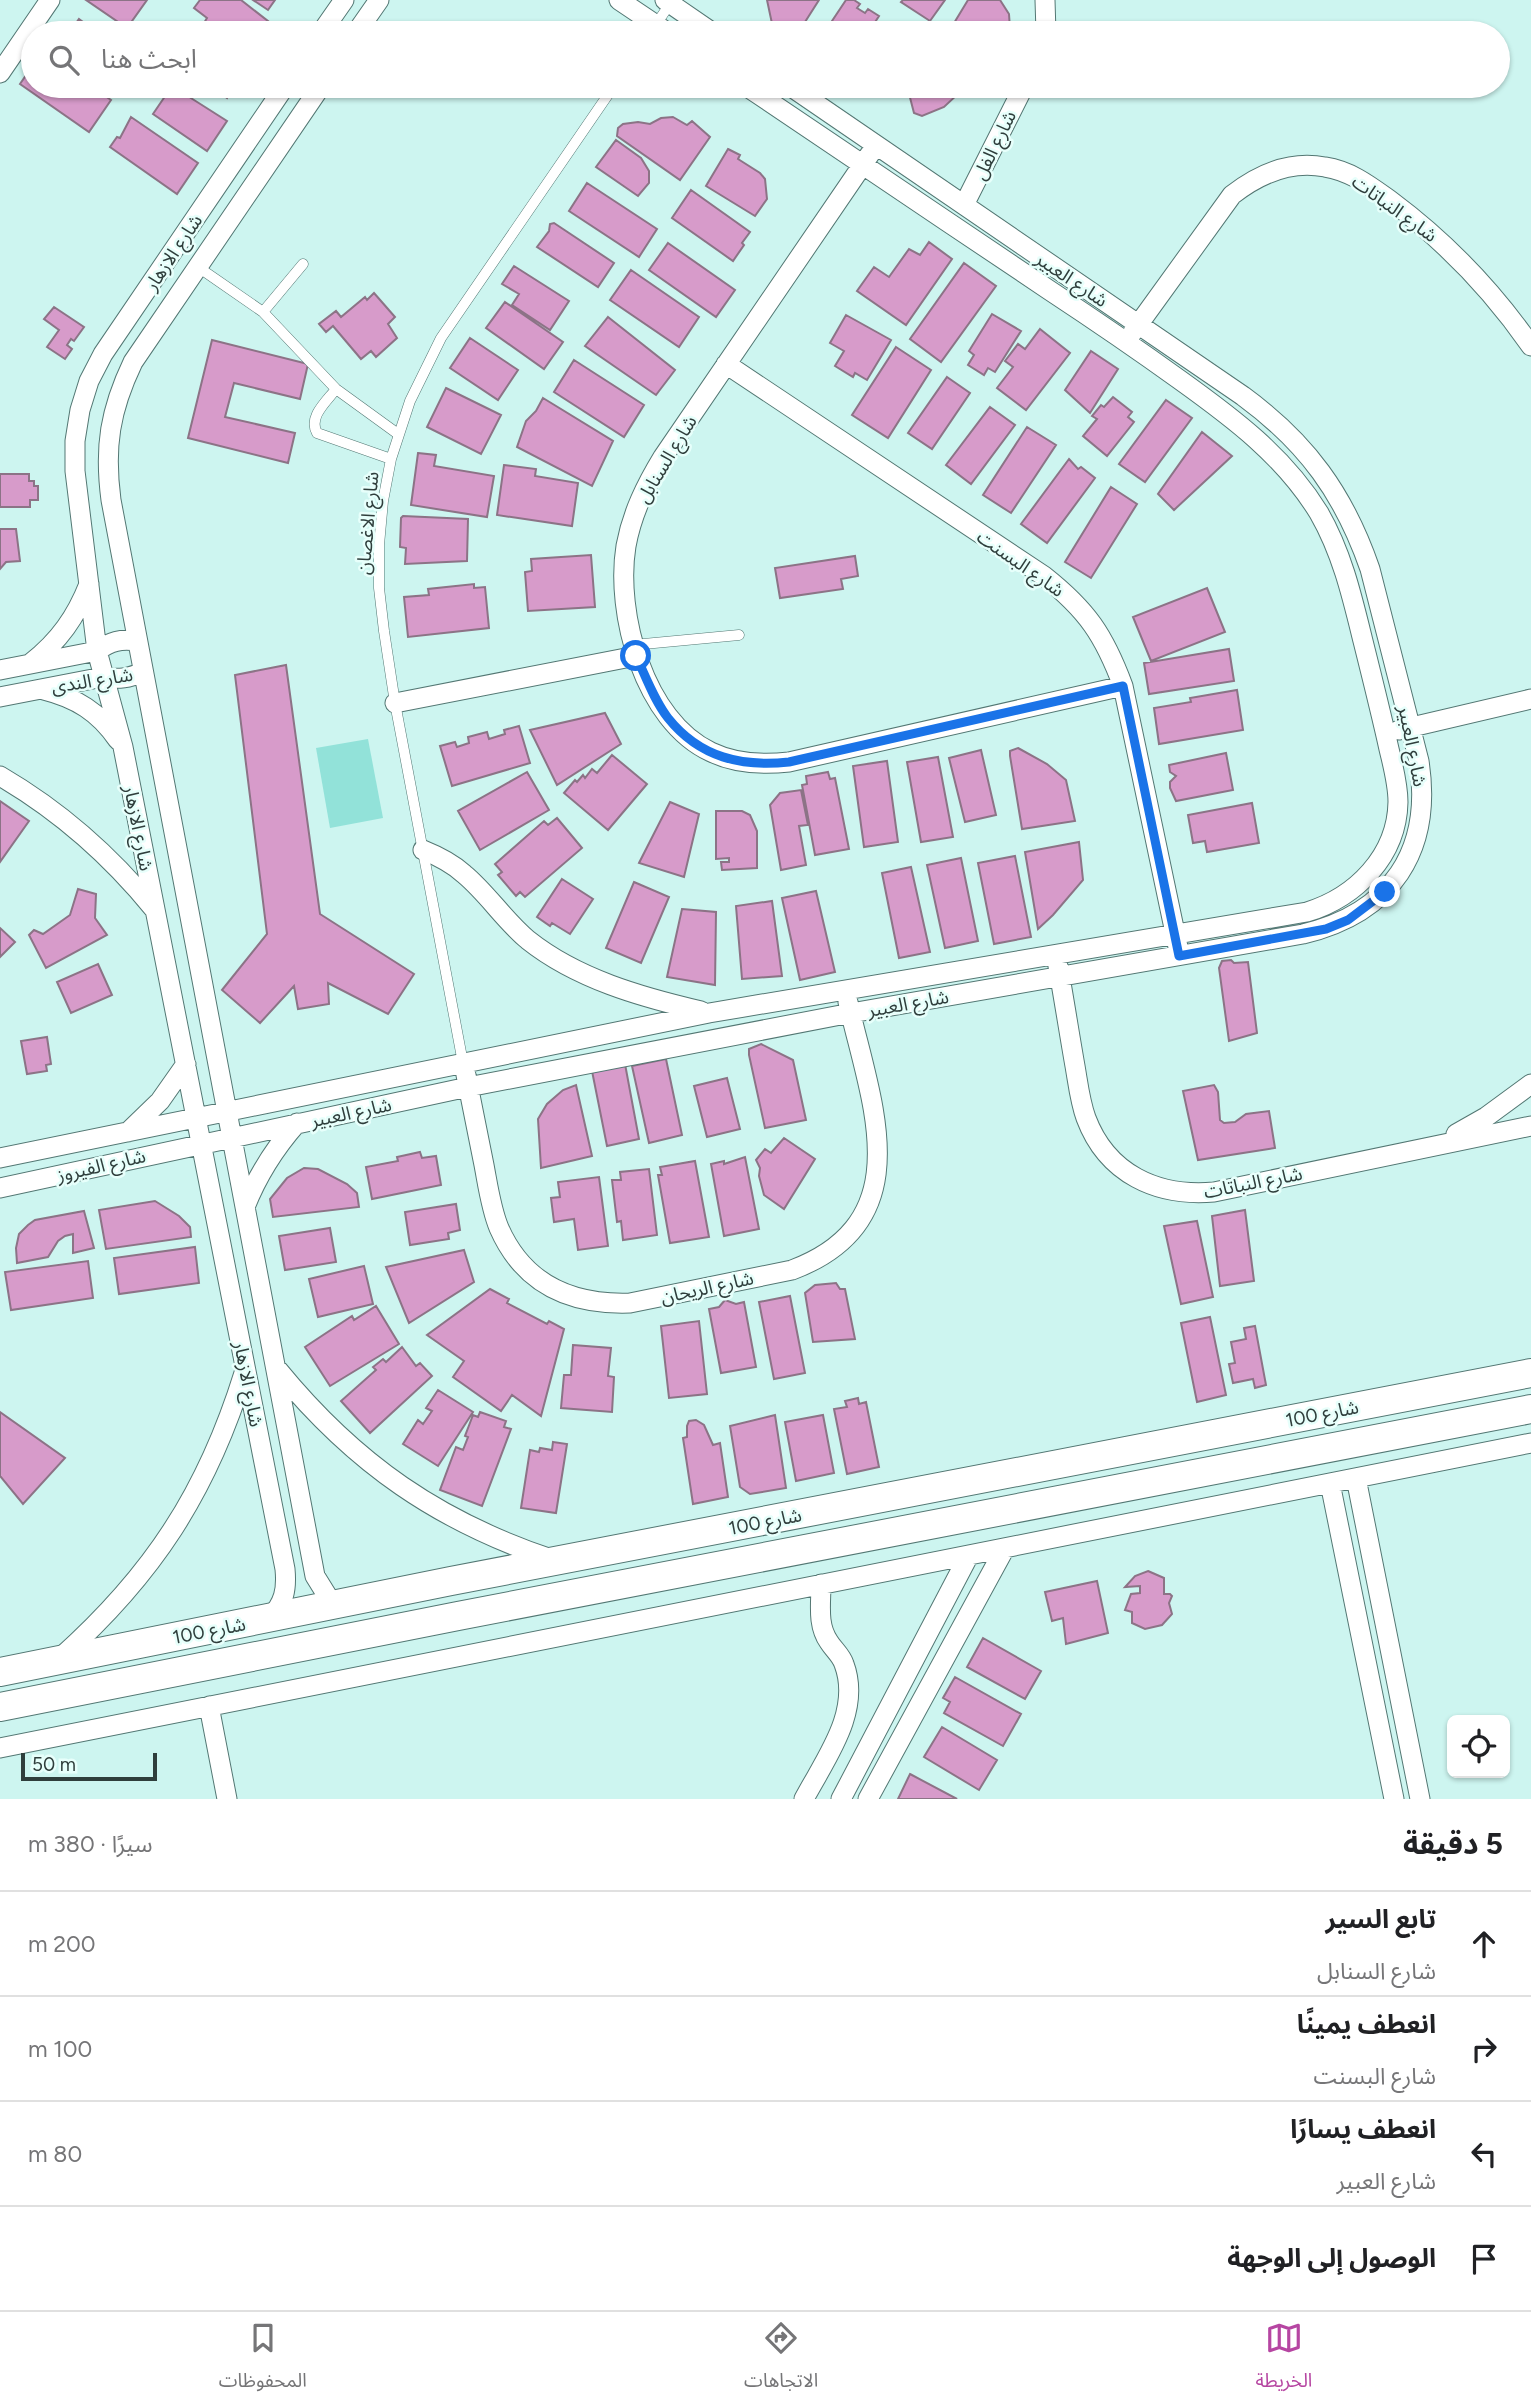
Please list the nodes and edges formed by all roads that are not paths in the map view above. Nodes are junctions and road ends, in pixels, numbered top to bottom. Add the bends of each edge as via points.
1 (50, 0) edge
2 (344, 0) edge
3 (379, 0) edge
4 (619, 0) edge
5 (1045, 0) edge
6 (669, 1) edge
7 (36, 21) edge
8 (329, 21) edge
9 (364, 21) edge
10 (645, 21) edge
11 (662, 21) edge
12 (696, 21) edge
13 (1046, 21) edge
14 (21, 42) edge
15 (0, 73) edge
16 (277, 98) edge
17 (313, 98) edge
18 (606, 98) edge
19 (764, 98) edge
20 (808, 98) edge
21 (1018, 98) edge
22 (877, 145) junction
23 (863, 165) junction
24 (964, 205) junction
25 (303, 264) dead end
26 (198, 267) junction
27 (263, 312) junction
28 (1139, 324) junction
29 (1126, 341) junction
30 (1531, 346) edge
31 (726, 364) junction
32 (335, 389) junction
33 (398, 434) junction
34 (391, 458) junction
35 (89, 583) junction
36 (739, 635) dead end
37 (137, 641) junction
38 (635, 650) junction
39 (97, 651) junction
40 (29, 664) junction
41 (0, 670) edge
42 (143, 671) junction
43 (103, 677) junction
44 (1123, 686) junction
45 (39, 689) junction
46 (0, 697) edge
47 (1531, 699) edge
48 (395, 703) junction
49 (1410, 727) junction
50 (1385, 733) junction
51 (123, 747) junction
52 (0, 776) edge
53 (423, 850) junction
54 (156, 912) junction
55 (1175, 934) junction
56 (1056, 954) junction
57 (1179, 956) junction
58 (1060, 976) junction
59 (846, 990) junction
60 (709, 1013) junction
61 (851, 1013) junction
62 (463, 1063) junction
63 (186, 1065) junction
64 (1531, 1084) edge
65 (468, 1087) junction
66 (226, 1112) junction
67 (197, 1118) junction
68 (297, 1123) junction
69 (1531, 1126) edge
70 (128, 1132) junction
71 (231, 1137) junction
72 (202, 1143) junction
73 (1440, 1143) junction
74 (0, 1158) edge
75 (0, 1188) edge
76 (245, 1208) junction
77 (275, 1367) junction
78 (246, 1369) junction
79 (1531, 1373) edge
80 (1531, 1409) edge
81 (1531, 1443) edge
82 (1356, 1478) junction
83 (1330, 1483) junction
84 (1005, 1548) junction
85 (970, 1555) junction
86 (559, 1561) junction
87 (312, 1564) junction
88 (285, 1569) junction
89 (451, 1581) junction
90 (821, 1584) junction
91 (339, 1604) junction
92 (458, 1616) junction
93 (270, 1618) junction
94 (153, 1641) junction
95 (57, 1660) junction
96 (0, 1672) edge
97 (160, 1675) junction
98 (209, 1706) junction
99 (0, 1707) edge
100 (0, 1748) edge
101 (827, 1756) junction
102 (857, 1770) junction
103 (878, 1780) junction
104 (1419, 1794) edge
105 (1394, 1796) edge
106 (227, 1799) edge
107 (804, 1799) edge
108 (841, 1799) edge
109 (868, 1799) edge

1 - 7 street
2 - 8 street
3 - 9 street
4 - 10 street
5 - 13 street
6 - 11 lane
6 - 12 street
14 - 15 street
16 - 35 street, شارع الازهار via 89,381 75,441
17 - 26 street, شارع الازهار
18 - 33 lane, شارع الاغصان via 441,338
19 - 23 street, شارع العبير
20 - 22 street, شارع العبير
21 - 24 street, شارع الفل
22 - 23 street, شارع السنابل
22 - 24 street, شارع العبير
23 - 29 street, شارع العبير
23 - 31 street, شارع السنابل
24 - 28 street, شارع العبير
25 - 27 lane
26 - 27 lane
26 - 37 street, شارع الازهار via 134,362 118,397 108,443 110,500
27 - 32 lane
28 - 29 street, شارع النباتات
28 - 30 street, شارع النباتات via 1232,195 1265,173 1304,165 1344,171 1416,220 1485,286
28 - 49 street, شارع العبير via 1268,415 1313,459 1331,484 1370,569
29 - 50 street, شارع العبير via 1253,435 1285,467 1319,513 1348,576
31 - 38 street, شارع السنابل via 646,485 633,515 624,580
31 - 44 street, شارع البسنت via 1071,598 1094,624
32 - 33 lane
32 - 34 lane via 313,419 317,433
33 - 34 lane, شارع الاغصان
34 - 48 lane, شارع الاغصان via 382,512 379,588
35 - 39 street, شارع الازهار
35 - 40 street via 66,629
36 - 38 lane
37 - 39 street, شارع الندى via 108,643
37 - 42 street, شارع الازهار
38 - 44 street, شارع السنابل via 654,695 687,737 710,752 762,765
38 - 48 street
39 - 40 street, شارع الندى
39 - 43 street, شارع الازهار
40 - 41 street, شارع الندى
42 - 43 street, شارع الندى via 116,680
42 - 66 street, شارع الازهار
43 - 45 street, شارع الندى
43 - 51 street, شارع الازهار
44 - 55 street, شارع البسنت
45 - 46 street, شارع الندى
45 - 51 street via 89,707
47 - 49 street
48 - 53 lane, شارع الاغصان
49 - 50 street
49 - 57 street, شارع العبير via 1423,784 1423,808 1411,853 1385,892 1348,920 1326,929
50 - 55 street, شارع العبير via 1396,782 1395,821 1382,857 1358,886 1307,912
51 - 54 street, شارع الازهار
52 - 54 street via 53,810 98,847
53 - 60 street via 462,872 518,931 556,959 631,992
53 - 62 lane, شارع الاغصان
54 - 63 street, شارع الازهار
55 - 56 street, شارع العبير
55 - 57 street, شارع البسنت
56 - 58 street, شارع النباتات
56 - 59 street, شارع العبير
57 - 58 street, شارع العبير
58 - 61 street, شارع العبير
58 - 73 street, شارع النباتات via 1085,1116 1097,1140 1135,1178 1178,1192 1214,1192
59 - 60 street, شارع العبير
59 - 61 street, شارع الريحان
60 - 62 street, شارع العبير
61 - 65 street, شارع العبير
61 - 65 street, شارع الريحان via 873,1107 879,1160 876,1185 852,1231 834,1249 792,1270 630,1303 603,1304 563,1293 529,1271 511,1251 491,1201
62 - 65 street, شارع الريحان
62 - 66 street, شارع العبير
63 - 67 street, شارع الازهار
63 - 70 street via 160,1101
64 - 73 street
65 - 68 street, شارع العبير
66 - 67 street, شارع العبير
66 - 71 street, شارع الازهار
67 - 70 street, شارع الفيروز
67 - 72 street, شارع الازهار
68 - 71 street, شارع العبير
68 - 76 street via 257,1177
69 - 73 street, شارع النباتات
70 - 74 street, شارع الفيروز
71 - 72 street, شارع العبير
71 - 76 street, شارع الازهار
72 - 75 street, شارع الفيروز
72 - 78 street, شارع الازهار
76 - 77 street, شارع الازهار
77 - 86 street via 327,1426 396,1483 486,1534
77 - 87 street, شارع الازهار
78 - 88 street, شارع الازهار
78 - 95 street via 231,1417 188,1508 129,1590
79 - 86 street, شارع 100
80 - 92 street, شارع 100
81 - 82 street
82 - 83 street
82 - 104 street
83 - 84 street
83 - 105 street
84 - 85 street
84 - 103 street
85 - 90 street
85 - 102 street
86 - 89 street, شارع 100
87 - 88 street via 300,1574
87 - 91 street, شارع الازهار via 320,1588
88 - 93 street, شارع الازهار via 285,1596
89 - 91 street, شارع 100
89 - 92 street
90 - 98 street
90 - 101 street via 822,1627 842,1659 849,1692 846,1716
91 - 93 street, شارع 100
92 - 97 street, شارع 100
93 - 94 street, شارع 100
94 - 95 street, شارع 100
94 - 97 street
95 - 96 street, شارع 100
97 - 99 street, شارع 100
98 - 100 street
98 - 106 street
101 - 102 street
101 - 107 street
102 - 103 street
102 - 108 street
103 - 109 street
104 - 105 street

